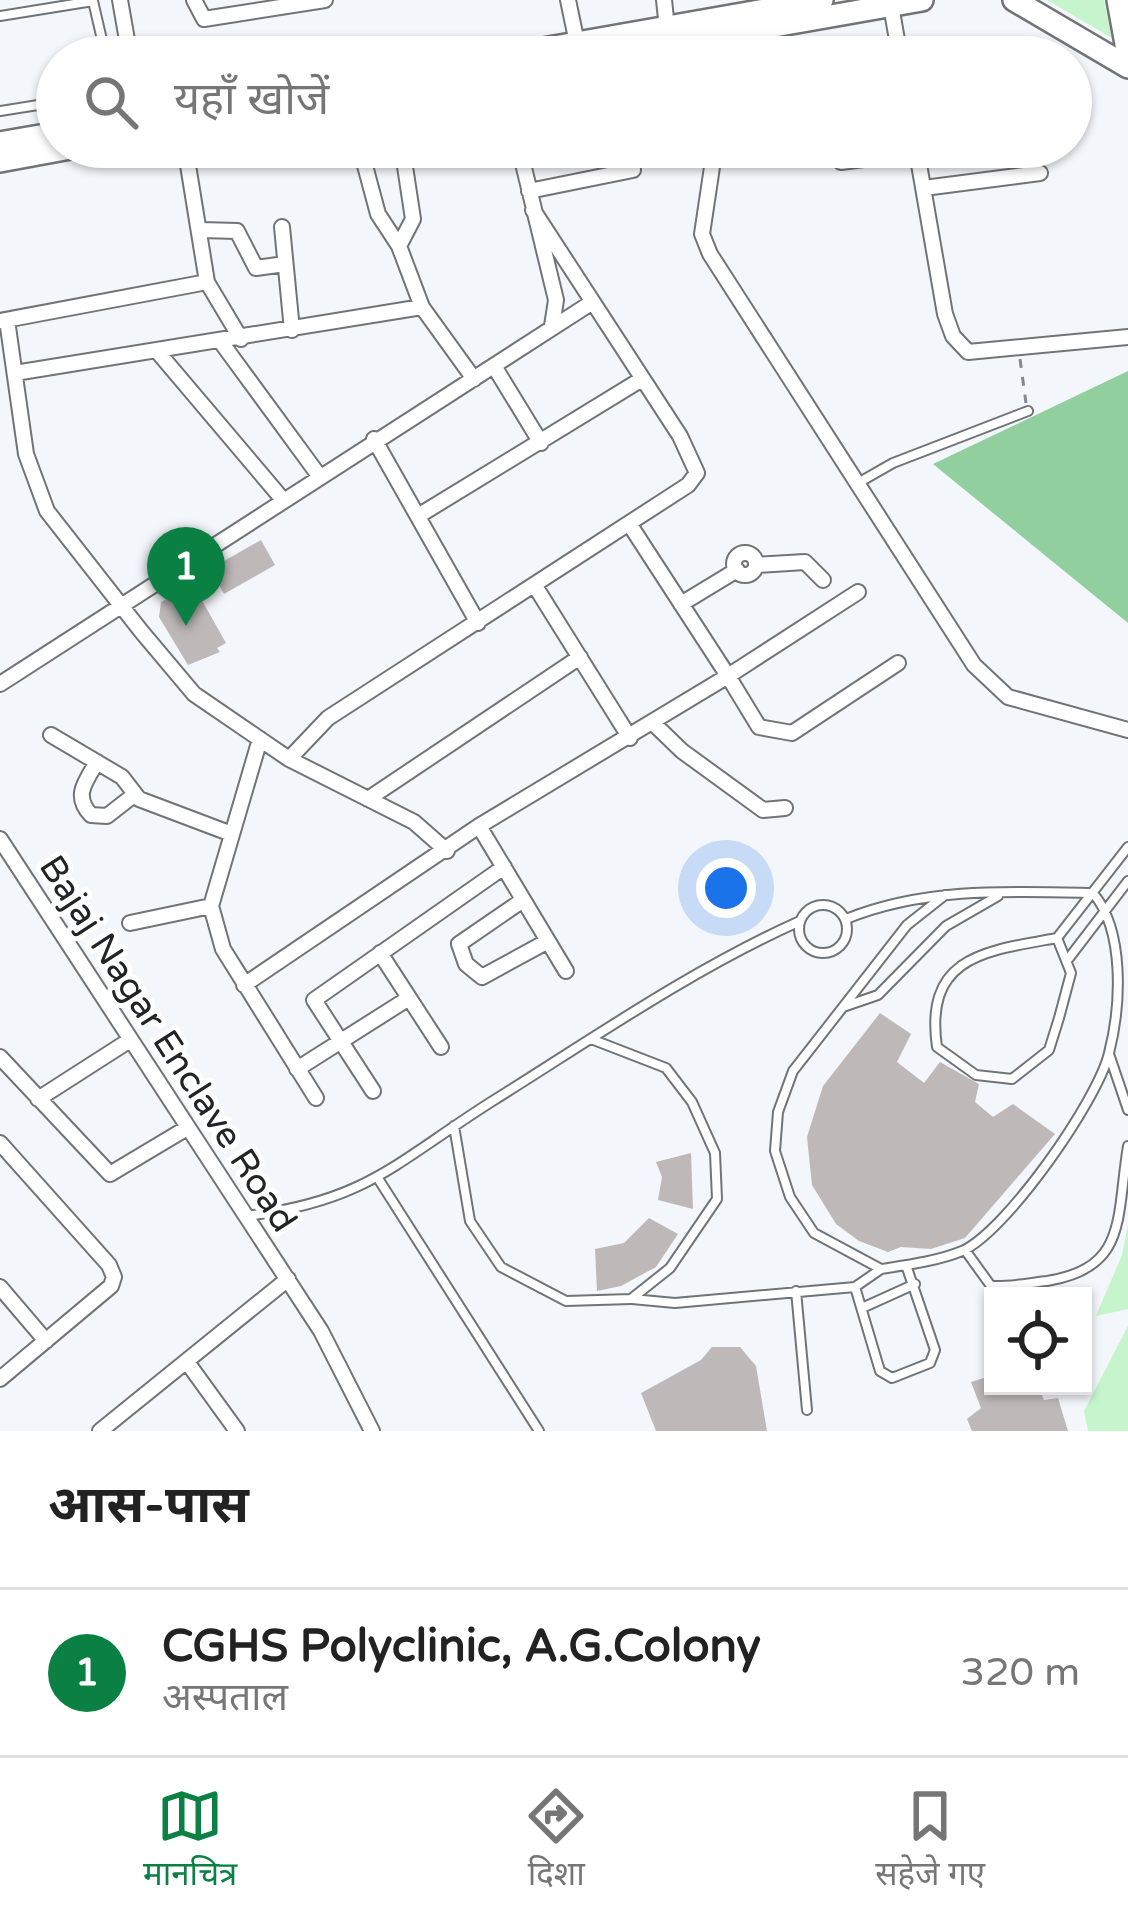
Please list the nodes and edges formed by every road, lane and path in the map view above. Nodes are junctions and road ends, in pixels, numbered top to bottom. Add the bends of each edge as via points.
1 (93, 0) edge
2 (120, 0) edge
3 (194, 0) edge
4 (568, 0) edge
5 (664, 0) edge
6 (822, 0) edge
7 (922, 0) edge
8 (1014, 0) edge
9 (1118, 0) edge
10 (318, 1) edge
11 (890, 3) edge
12 (772, 4) edge
13 (235, 7) edge
14 (0, 16) edge
15 (667, 28) junction
16 (101, 36) edge
17 (126, 36) edge
18 (576, 36) edge
19 (619, 36) edge
20 (696, 36) edge
21 (713, 36) edge
22 (722, 36) edge
23 (896, 36) edge
24 (1075, 36) edge
25 (1092, 46) edge
26 (1128, 55) edge
27 (1128, 67) edge
28 (36, 105) edge
29 (0, 111) edge
30 (36, 137) edge
31 (0, 143) edge
32 (36, 154) edge
33 (0, 160) edge
34 (189, 168) edge
35 (366, 168) edge
36 (405, 168) edge
37 (524, 168) edge
38 (712, 168) edge
39 (920, 168) edge
40 (633, 170) dead end
41 (1040, 173) dead end
42 (924, 188) junction
43 (529, 191) junction
44 (533, 210) junction
45 (282, 226) dead end
46 (201, 230) junction
47 (399, 246) junction
48 (285, 264) junction
49 (207, 282) junction
50 (579, 285) junction
51 (556, 300) junction
52 (591, 303) junction
53 (422, 307) junction
54 (3, 321) edge
55 (552, 326) junction
56 (292, 330) junction
57 (1128, 337) edge
58 (242, 339) junction
59 (221, 342) junction
60 (158, 351) junction
61 (1018, 351) junction
62 (5, 354) edge
63 (494, 366) junction
64 (15, 373) junction
65 (473, 379) junction
66 (642, 379) junction
67 (1028, 411) joint
68 (374, 440) junction
69 (541, 442) junction
70 (320, 477) junction
71 (856, 484) junction
72 (284, 501) junction
73 (418, 516) junction
74 (630, 525) junction
75 (823, 580) dead end
76 (536, 586) junction
77 (858, 592) dead end
78 (681, 604) junction
79 (122, 608) junction
80 (478, 623) junction
81 (580, 657) junction
82 (898, 663) dead end
83 (728, 676) junction
84 (0, 684) edge
85 (653, 723) junction
86 (1128, 730) edge
87 (51, 735) dead end
88 (629, 738) junction
89 (260, 739) junction
90 (289, 759) junction
91 (97, 762) junction
92 (134, 795) junction
93 (368, 799) junction
94 (785, 808) dead end
95 (479, 826) junction
96 (229, 833) junction
97 (0, 839) edge
98 (1128, 847) edge
99 (447, 851) junction
100 (504, 867) junction
101 (1128, 881) edge
102 (1005, 892) junction
103 (1093, 893) junction
104 (945, 895) junction
105 (523, 900) junction
106 (211, 906) junction
107 (1108, 910) junction
108 (846, 919) junction
109 (800, 921) junction
110 (130, 923) dead end
111 (1057, 938) junction
112 (548, 941) junction
113 (380, 952) junction
114 (1069, 958) junction
115 (566, 971) dead end
116 (244, 986) junction
117 (410, 998) junction
118 (842, 1008) junction
119 (591, 1039) junction
120 (130, 1040) junction
121 (341, 1042) junction
122 (441, 1047) dead end
123 (1109, 1054) junction
124 (0, 1057) edge
125 (297, 1069) junction
126 (373, 1091) dead end
127 (316, 1098) dead end
128 (38, 1100) junction
129 (1128, 1110) edge
130 (454, 1126) junction
131 (187, 1128) junction
132 (0, 1143) edge
133 (1128, 1146) edge
134 (379, 1180) junction
135 (246, 1216) junction
136 (965, 1250) junction
137 (906, 1265) junction
138 (881, 1269) junction
139 (288, 1280) junction
140 (915, 1284) junction
141 (0, 1286) edge
142 (855, 1287) junction
143 (796, 1291) junction
144 (631, 1299) junction
145 (861, 1308) junction
146 (46, 1341) junction
147 (187, 1362) junction
148 (0, 1379) edge
149 (807, 1410) dead end
150 (105, 1429) edge
151 (237, 1431) edge
152 (372, 1431) edge
153 (538, 1431) edge

1 - 14 lane
1 - 16 lane
2 - 17 street
3 - 13 street via 204,19
4 - 18 street
5 - 15 street
6 - 12 street
7 - 11 street
8 - 24 street
9 - 26 street
10 - 13 street
11 - 22 street
11 - 23 street
12 - 21 street
15 - 19 street
15 - 20 street
25 - 27 street
28 - 29 lane
30 - 31 street
32 - 33 street
34 - 46 street
35 - 47 street via 378,214
36 - 47 street via 412,219
37 - 43 street
38 - 71 street via 705,243
39 - 42 street
40 - 43 street
41 - 42 street
42 - 61 street via 952,336 968,352
43 - 44 street
44 - 50 street
44 - 51 street
45 - 48 street
46 - 48 street via 237,231 256,268
46 - 49 street
47 - 53 street
48 - 56 street
49 - 54 street
49 - 58 street
50 - 51 street
50 - 52 street
51 - 55 street
52 - 55 street
52 - 66 street
53 - 56 street
53 - 65 street
54 - 62 street
55 - 63 street
56 - 58 street
57 - 61 street
58 - 59 street
59 - 60 street
59 - 70 street
60 - 64 street
60 - 72 street
61 - 67 path
62 - 64 street
63 - 65 street
63 - 69 street
64 - 79 street via 26,454 46,511
65 - 68 street
66 - 69 street
66 - 74 street via 697,468 688,485
67 - 71 lane
68 - 70 street
68 - 73 street
69 - 73 street
70 - 72 street
71 - 86 street via 991,686
72 - 79 street
73 - 80 street
74 - 76 street
74 - 78 street
75 - 78 street via 805,562 756,565
76 - 80 street
76 - 81 street
77 - 83 street
78 - 83 street
79 - 84 street
79 - 89 street via 194,694
80 - 90 street via 328,718
81 - 88 street
81 - 93 street
82 - 83 street via 793,733 759,727
83 - 85 street
85 - 88 street
85 - 94 street via 764,810
87 - 91 street
88 - 95 street
89 - 90 street
89 - 96 street
90 - 93 street
91 - 92 street
91 - 92 street via 82,788 91,815 107,816
92 - 96 street
93 - 99 street via 414,822
95 - 99 street
95 - 100 street
96 - 106 street
97 - 120 street, Bajaj Nagar Enclave Road
98 - 103 lane
99 - 116 street
100 - 105 street
100 - 113 street
101 - 107 lane
102 - 103 lane
102 - 104 lane
102 - 118 lane via 960,915 878,995
103 - 107 lane
103 - 111 lane
104 - 108 lane
104 - 118 lane via 908,925
105 - 112 street
105 - 112 street via 459,944 466,964 482,977
106 - 110 street
106 - 116 street via 214,930
107 - 114 lane
107 - 123 lane via 1117,957
108 - 109 lane via 826,904
108 - 109 lane via 844,941 825,953 804,944
109 - 119 lane via 697,972
111 - 114 lane
111 - 114 lane via 994,950 956,968 938,991 938,1047 976,1076 1012,1079 1049,1050
112 - 115 street
113 - 117 street
113 - 121 street via 314,1000
116 - 125 street
117 - 121 street
117 - 122 street
118 - 138 lane via 793,1071 775,1151 814,1233
119 - 130 lane
119 - 144 lane via 666,1068 715,1153 717,1199 670,1268
120 - 128 street
120 - 131 street, Bajaj Nagar Enclave Road
121 - 125 street
121 - 126 street
123 - 129 lane
123 - 136 lane via 1080,1118 1028,1187
124 - 128 street
125 - 127 street
128 - 131 street via 110,1174
130 - 134 lane
130 - 144 lane via 470,1221 501,1267 566,1301
131 - 135 street, Bajaj Nagar Enclave Road
132 - 146 street via 113,1271 111,1286
133 - 136 lane via 1113,1236 1099,1266 991,1286
134 - 135 lane via 302,1209
134 - 153 lane
135 - 139 street, Bajaj Nagar Enclave Road
136 - 137 lane
137 - 138 lane
137 - 140 lane
138 - 142 lane
139 - 147 street, Bajaj Nagar Enclave Road
139 - 152 street, Bajaj Nagar Enclave Road
140 - 145 lane
140 - 145 lane via 935,1350 930,1364 885,1376
141 - 146 street
142 - 143 lane
142 - 145 lane
143 - 144 lane via 675,1303
143 - 149 lane
146 - 148 street
147 - 150 street, Bajaj Nagar Enclave Road
147 - 151 street

